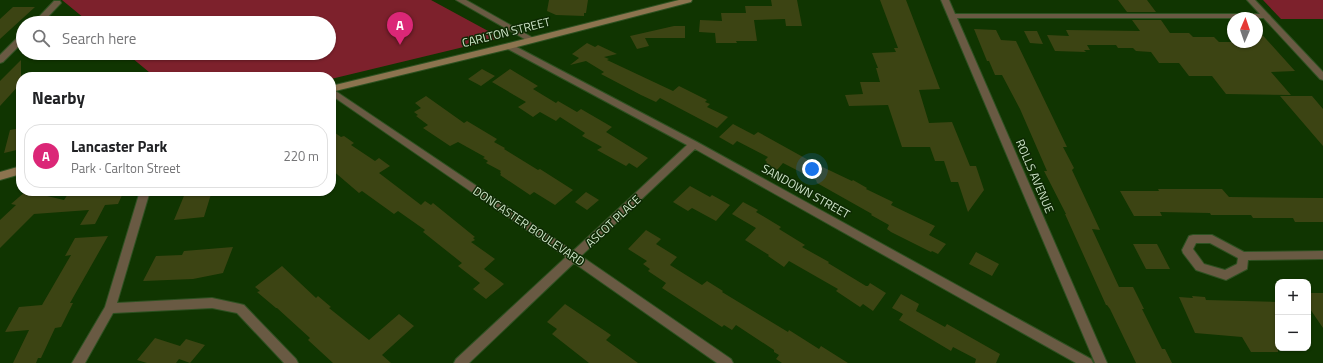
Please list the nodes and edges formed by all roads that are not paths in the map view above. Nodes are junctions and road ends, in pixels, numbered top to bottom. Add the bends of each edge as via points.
1 (460, 0) edge
2 (688, 0) edge
3 (945, 0) edge
4 (1251, 0) edge
5 (57, 3) dead end
6 (44, 16) edge
7 (952, 16) junction
8 (1266, 16) junction
9 (530, 39) junction
10 (16, 44) edge
11 (509, 46) junction
12 (0, 60) edge
13 (1323, 77) edge
14 (336, 89) edge
15 (336, 93) edge
16 (694, 144) junction
17 (16, 172) edge
18 (1, 177) edge
19 (144, 196) edge
20 (1323, 255) edge
21 (1243, 256) junction
22 (574, 257) junction
23 (110, 308) junction
24 (78, 363) edge
25 (292, 363) edge
26 (460, 363) edge
27 (727, 363) edge
28 (1088, 363) edge
29 (1101, 363) edge

1 - 9 street
2 - 9 main road, CARLTON STREET
3 - 7 street, ROLLS AVENUE
4 - 8 street
5 - 6 street
7 - 8 street
7 - 29 street, ROLLS AVENUE
8 - 13 street
9 - 11 main road, CARLTON STREET
10 - 12 street
11 - 14 main road, CARLTON STREET
11 - 16 street, SANDOWN STREET
15 - 22 street, DONCASTER BOULEVARD
16 - 22 street, ASCOT PLACE
16 - 28 street, SANDOWN STREET
17 - 18 main road
19 - 23 street
20 - 21 street
21 - 21 street via 1212,239 1193,239 1187,250 1200,267 1226,275 1243,266
22 - 26 street, ASCOT PLACE
22 - 27 street, DONCASTER BOULEVARD
23 - 24 street
23 - 25 street via 212,303 240,309

